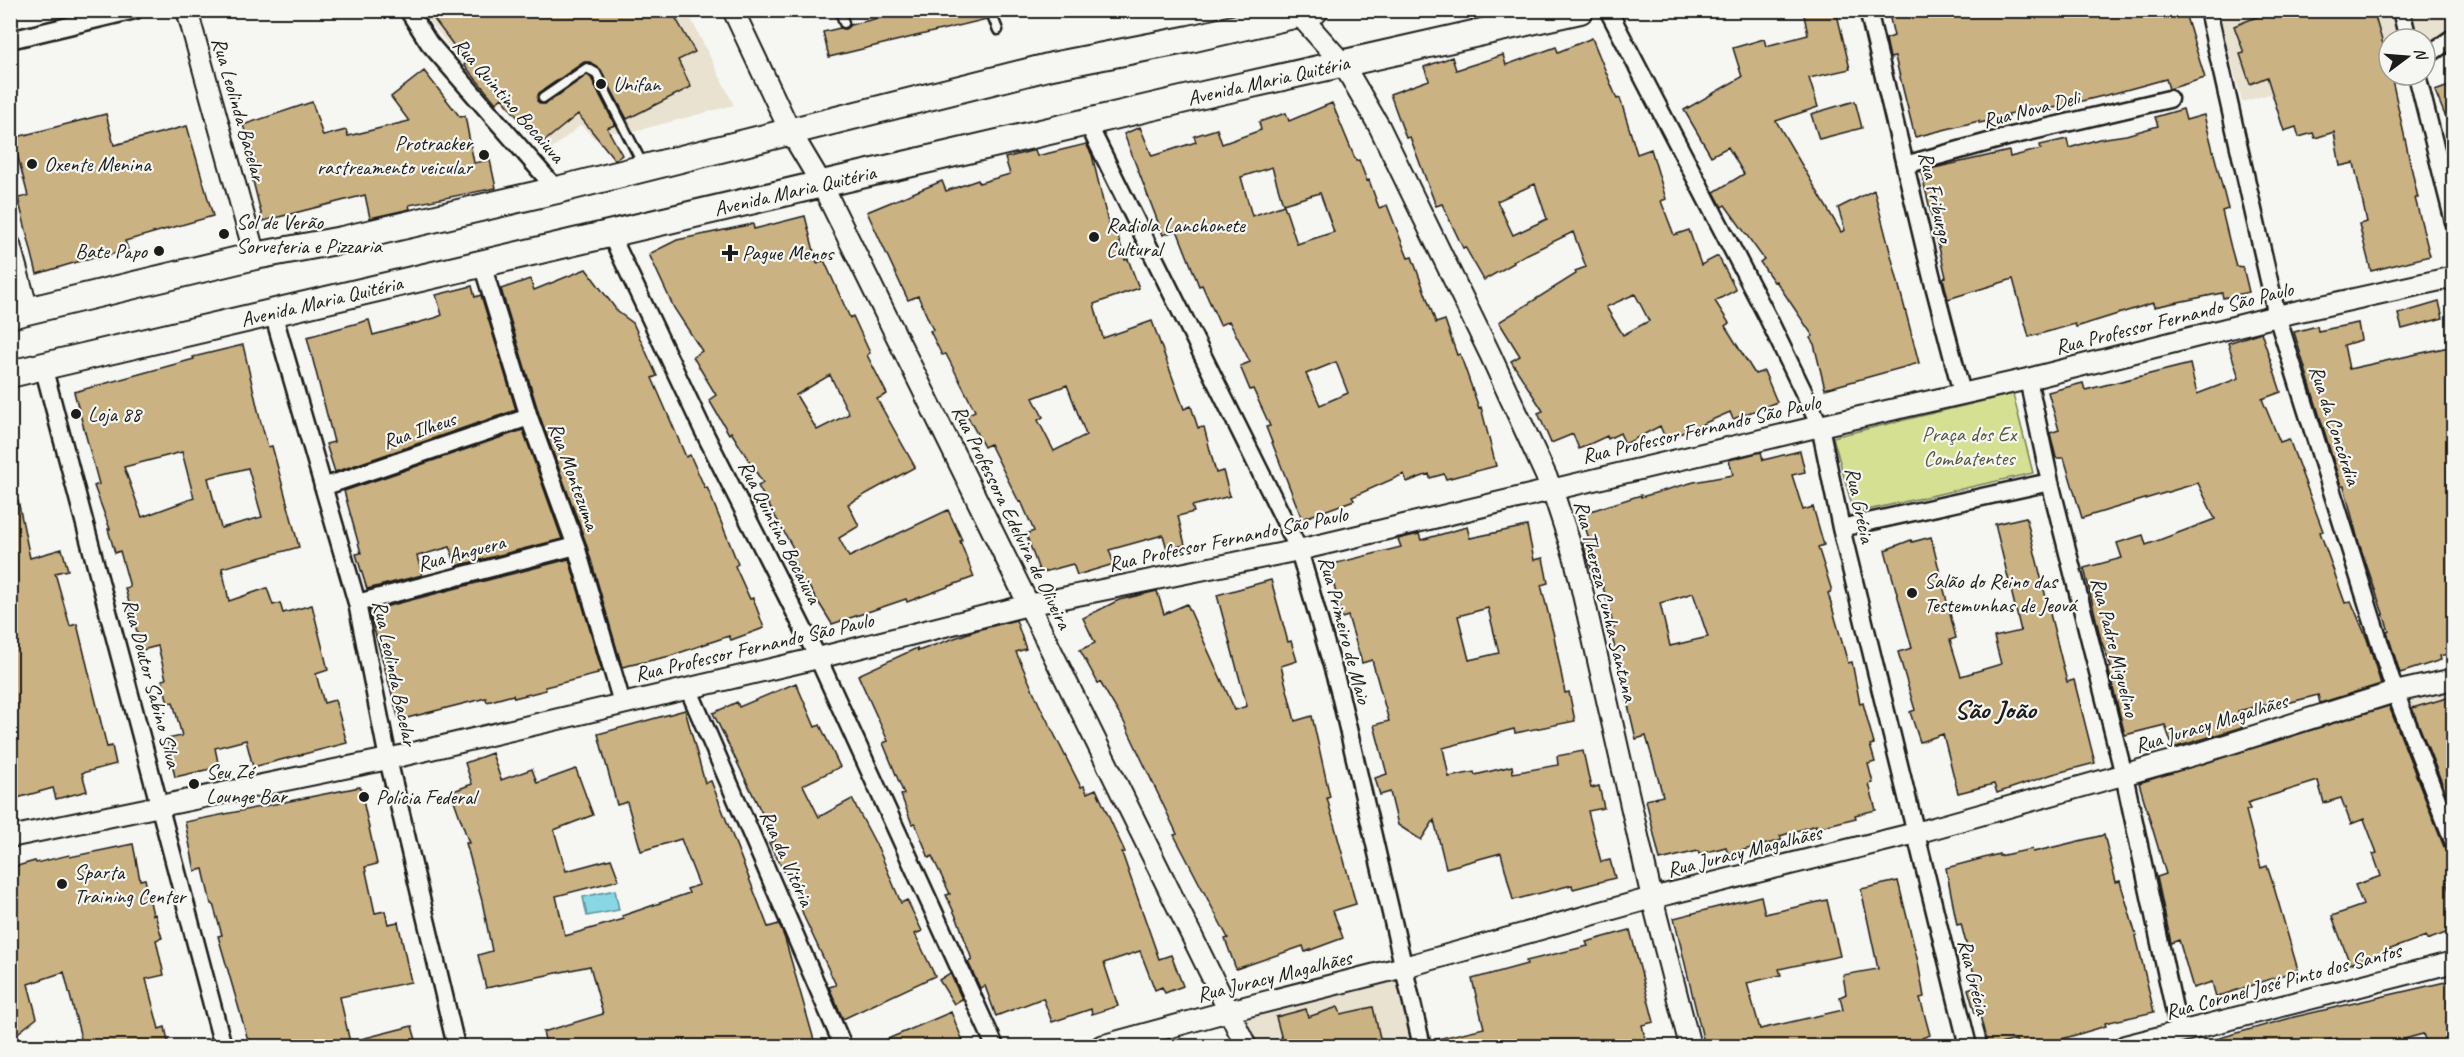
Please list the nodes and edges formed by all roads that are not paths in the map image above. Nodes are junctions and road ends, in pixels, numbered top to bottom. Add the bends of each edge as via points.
1 (135, 10) edge
2 (187, 10) edge
3 (408, 10) edge
4 (733, 10) edge
5 (840, 10) edge
6 (990, 10) edge
7 (1580, 10) edge
8 (1608, 10) edge
9 (1868, 10) edge
10 (2208, 10) edge
11 (2401, 10) edge
12 (1302, 12) edge
13 (844, 23) dead end
14 (2405, 27) edge
15 (998, 30) dead end
16 (2454, 37) edge
17 (10, 40) edge
18 (2437, 49) edge
19 (1343, 64) junction
20 (2420, 87) edge
21 (543, 98) dead end
22 (2169, 99) dead end
23 (1087, 122) junction
24 (790, 131) junction
25 (1905, 165) junction
26 (644, 168) junction
27 (821, 183) junction
28 (557, 190) junction
29 (2454, 222) edge
30 (611, 235) junction
31 (10, 245) edge
32 (255, 256) junction
33 (482, 264) junction
34 (2454, 277) edge
35 (19, 313) edge
36 (273, 313) junction
37 (2277, 316) junction
38 (43, 366) junction
39 (10, 374) edge
40 (2028, 379) junction
41 (1962, 393) junction
42 (530, 417) junction
43 (1820, 426) junction
44 (2050, 482) junction
45 (323, 487) junction
46 (1552, 489) junction
47 (1841, 528) junction
48 (576, 546) junction
49 (1299, 550) junction
50 (357, 603) junction
51 (1028, 605) junction
52 (818, 658) junction
53 (2454, 679) edge
54 (688, 688) junction
55 (2395, 692) junction
56 (622, 703) junction
57 (388, 759) junction
58 (2124, 775) junction
59 (160, 807) junction
60 (1916, 833) junction
61 (10, 837) edge
62 (2454, 843) edge
63 (1652, 898) junction
64 (2454, 962) edge
65 (1404, 967) junction
66 (1229, 1011) junction
67 (2168, 1039) edge
68 (223, 1047) edge
69 (456, 1047) edge
70 (843, 1047) edge
71 (995, 1047) edge
72 (1101, 1047) edge
73 (1246, 1047) edge
74 (1422, 1047) edge
75 (1690, 1047) edge
76 (1968, 1047) edge
77 (2125, 1047) edge

1 - 17 street
2 - 32 street, Rua Leolinda Bacelar
3 - 28 street, Rua Quintino Bocaiuva via 429,43
4 - 24 street, Rua Professora Edelvira de Oliveira
5 - 13 lane
6 - 15 lane
7 - 19 main road, Avenida Maria Quitéria
8 - 43 street, Rua Grécia
9 - 25 street, Rua Friburgo
10 - 37 street, Rua da Concórdia
11 - 14 street
12 - 19 street, Rua Thereza Cunha Santana
12 - 24 main road via 1053,66
16 - 18 street
19 - 23 main road, Avenida Maria Quitéria
19 - 46 street, Rua Thereza Cunha Santana via 1384,136
20 - 29 street
21 - 26 lane via 587,68 596,73
22 - 25 street, Rua Nova Deli
23 - 27 main road, Avenida Maria Quitéria
23 - 49 street, Rua Primeiro de Maio
24 - 26 main road
24 - 27 street, Rua Professora Edelvira de Oliveira
25 - 41 street, Rua Friburgo
26 - 28 main road
27 - 30 main road, Avenida Maria Quitéria
27 - 51 street, Rua Professora Edelvira de Oliveira
28 - 32 main road
30 - 33 main road, Avenida Maria Quitéria
30 - 52 street, Rua Quintino Bocaiuva via 703,430
31 - 35 street
32 - 35 main road
33 - 36 main road, Avenida Maria Quitéria
33 - 42 street, Rua Montezuma
34 - 37 street, Rua Professor Fernando São Paulo
36 - 38 main road, Avenida Maria Quitéria
36 - 45 street, Rua Leolinda Bacelar
37 - 40 street, Rua Professor Fernando São Paulo
37 - 55 street, Rua da Concórdia
38 - 39 main road, Avenida Maria Quitéria
38 - 59 street, Rua Doutor Sabino Silva
40 - 41 street, Rua Professor Fernando São Paulo
40 - 44 street, Rua Padre Miguelino
41 - 43 street, Rua Professor Fernando São Paulo
42 - 45 street, Rua Ilheus
42 - 48 street, Rua Montezuma
43 - 46 street, Rua Professor Fernando São Paulo
43 - 47 street, Rua Grécia
44 - 47 street
44 - 58 street, Rua Padre Miguelino
45 - 50 street, Rua Leolinda Bacelar
46 - 49 street, Rua Professor Fernando São Paulo
46 - 63 street, Rua Thereza Cunha Santana via 1575,559
47 - 60 street, Rua Grécia
48 - 50 street, Rua Anguera
48 - 56 street, Rua Montezuma
49 - 51 street, Rua Professor Fernando São Paulo
49 - 65 street, Rua Primeiro de Maio via 1339,690
50 - 57 street, Rua Leolinda Bacelar
51 - 52 street, Rua Professor Fernando São Paulo
51 - 66 street, Rua Professora Edelvira de Oliveira
52 - 54 street, Rua Professor Fernando São Paulo
52 - 71 street, Rua Quintino Bocaiuva
53 - 55 street, Rua Juracy Magalhães
54 - 56 street, Rua Professor Fernando São Paulo
54 - 70 street, Rua da Vitória
55 - 58 street, Rua Juracy Magalhães
55 - 62 street, Rua da Concórdia
56 - 57 street, Rua Professor Fernando São Paulo
57 - 59 street, Rua Professor Fernando São Paulo
57 - 69 street, Rua Leolinda Bacelar
58 - 60 street, Rua Juracy Magalhães
58 - 67 street, Rua Padre Miguelino
59 - 61 street, Rua Professor Fernando São Paulo
59 - 68 street, Rua Doutor Sabino Silva
60 - 63 street, Rua Juracy Magalhães
60 - 76 street, Rua Grécia
63 - 65 street, Rua Juracy Magalhães
63 - 75 street, Rua Thereza Cunha Santana
64 - 67 street, Rua Coronel José Pinto dos Santos
65 - 66 street, Rua Juracy Magalhães
65 - 74 street, Rua Primeiro de Maio
66 - 72 street, Rua Juracy Magalhães
66 - 73 street, Rua Professora Edelvira de Oliveira
67 - 77 street, Rua Coronel José Pinto dos Santos

